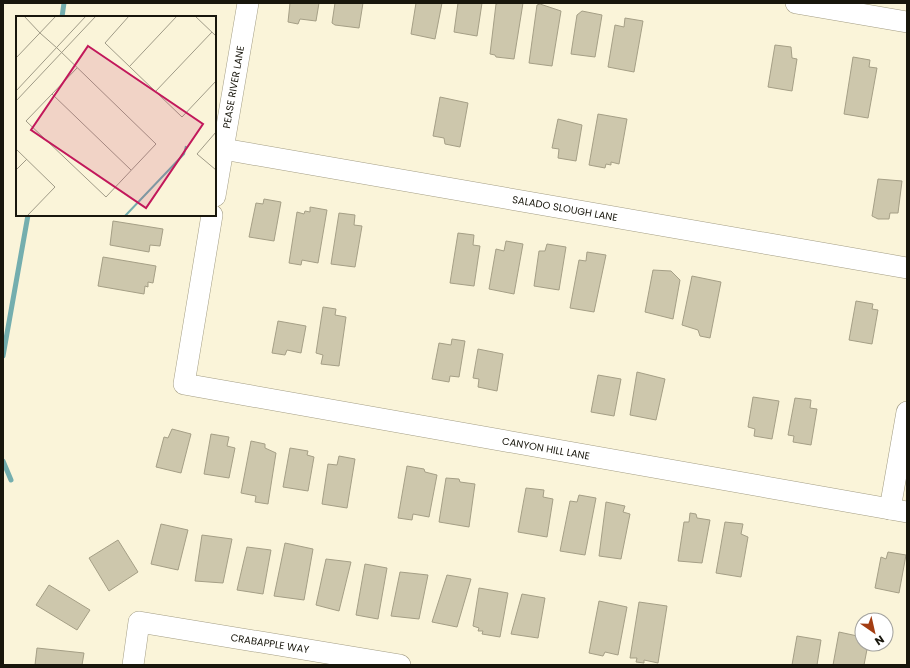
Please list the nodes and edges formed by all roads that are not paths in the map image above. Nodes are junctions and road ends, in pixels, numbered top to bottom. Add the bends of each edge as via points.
1 (248, 3) edge
2 (796, 3) edge
3 (907, 22) edge
4 (223, 149) junction
5 (216, 190) edge
6 (212, 216) edge
7 (907, 268) edge
8 (907, 412) edge
9 (898, 510) edge
10 (375, 663) edge
11 (133, 665) edge
12 (400, 665) edge

1 - 4 street, PEASE RIVER LANE
2 - 3 street
4 - 5 street, PEASE RIVER LANE
4 - 7 street, SALADO SLOUGH LANE
6 - 9 street, CANYON HILL LANE via 184,384
8 - 9 street
10 - 11 street, CRABAPPLE WAY via 140,622
10 - 12 street, CRABAPPLE WAY

